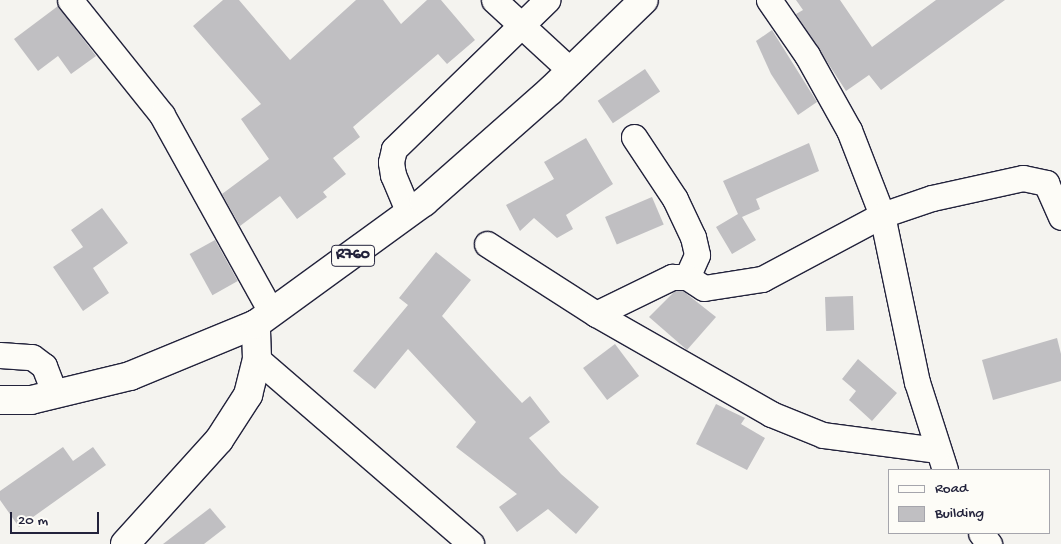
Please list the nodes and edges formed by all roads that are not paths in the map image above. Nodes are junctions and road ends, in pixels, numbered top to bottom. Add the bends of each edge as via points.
1 (70, 0) edge
2 (494, 0) edge
3 (547, 0) edge
4 (769, 0) edge
5 (642, 1) edge
6 (523, 27) junction
7 (571, 71) junction
8 (634, 137) dead end
9 (1053, 180) edge
10 (410, 213) junction
11 (882, 214) junction
12 (1061, 217) edge
13 (487, 244) dead end
14 (687, 277) junction
15 (596, 314) junction
16 (264, 318) junction
17 (0, 355) edge
18 (257, 358) junction
19 (55, 394) junction
20 (0, 400) edge
21 (941, 460) edge
22 (982, 534) edge
23 (125, 544) edge
24 (471, 544) edge
25 (990, 544) edge

1 - 16 street via 162,115
2 - 6 street
3 - 6 street
4 - 11 street via 849,130
5 - 7 main road, R760
6 - 7 street
6 - 10 street via 394,149 393,175
7 - 10 main road, R760
8 - 14 street via 675,199 693,237 697,255
9 - 11 street via 1023,178 932,198
9 - 12 street
10 - 16 main road, R760
11 - 14 street via 762,279 704,288
11 - 21 street via 917,382
13 - 15 street
14 - 15 street via 672,276
15 - 21 street via 771,414 823,435
16 - 18 main road
16 - 19 main road, R760 via 130,376
17 - 19 street via 32,357 44,366
18 - 23 main road via 248,394 219,440
18 - 24 street
19 - 20 main road, R760 via 32,400
22 - 25 street

